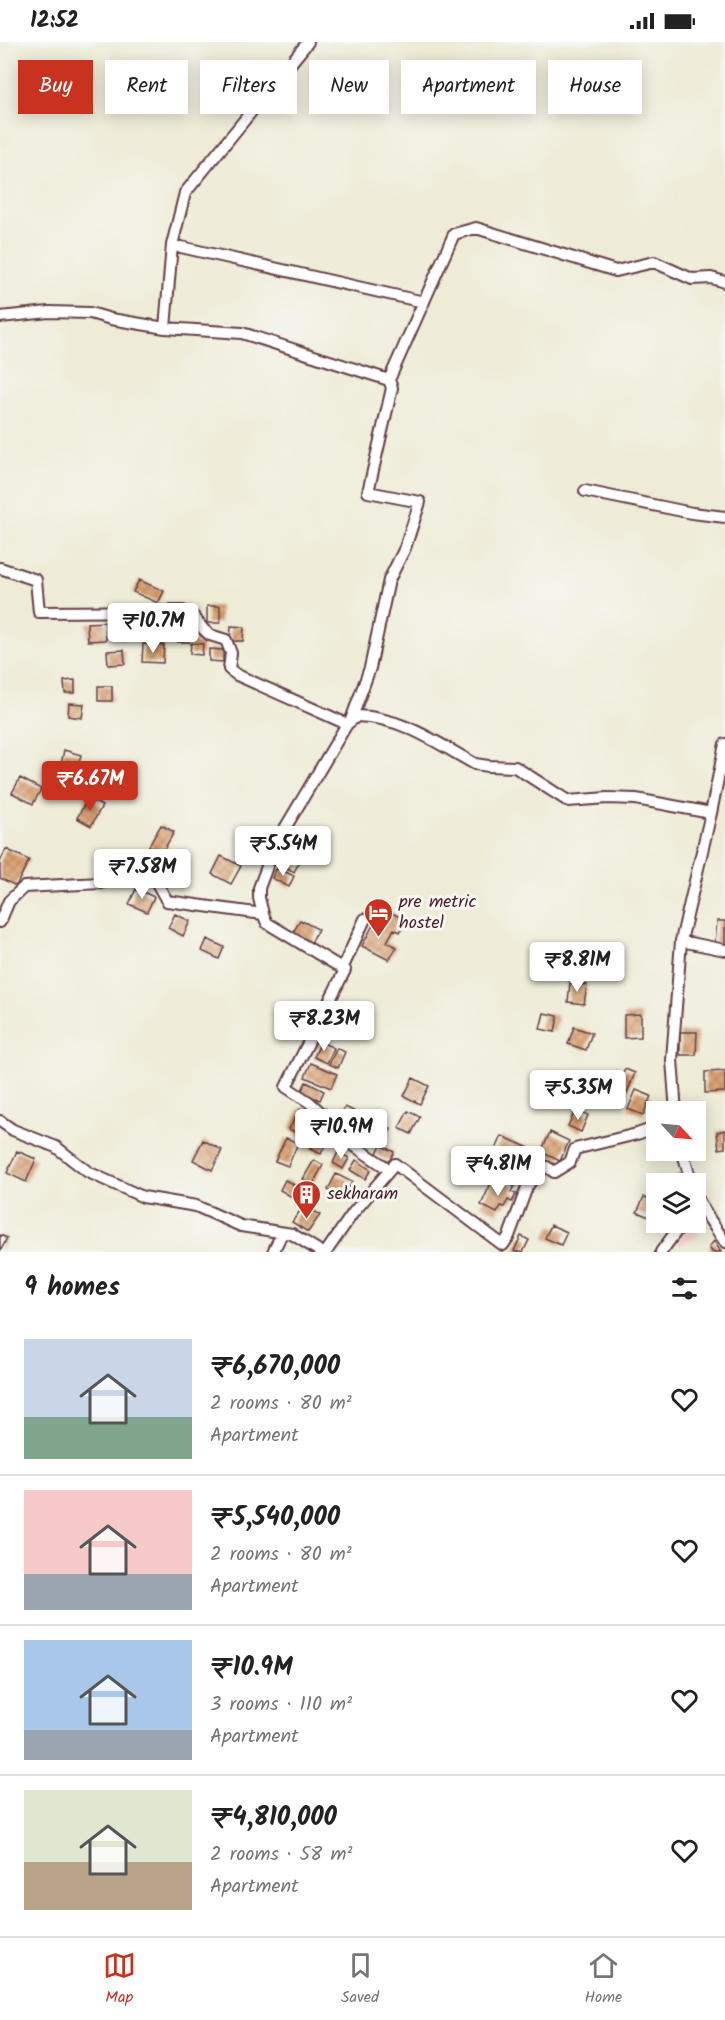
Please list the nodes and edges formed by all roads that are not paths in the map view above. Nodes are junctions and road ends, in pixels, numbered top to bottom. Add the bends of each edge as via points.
1 (308, 42) edge
2 (171, 245) junction
3 (725, 282) edge
4 (424, 302) junction
5 (0, 318) edge
6 (165, 328) junction
7 (389, 380) junction
8 (585, 491) dead end
9 (725, 517) edge
10 (0, 568) edge
11 (349, 722) junction
12 (725, 744) edge
13 (711, 813) junction
14 (263, 914) junction
15 (365, 919) dead end
16 (0, 922) edge
17 (681, 941) junction
18 (725, 950) edge
19 (342, 969) junction
20 (675, 1101) edge
21 (0, 1120) edge
22 (646, 1131) edge
23 (390, 1170) junction
24 (706, 1214) edge
25 (282, 1233) junction
26 (675, 1233) edge
27 (725, 1242) edge
28 (273, 1252) edge
29 (321, 1252) edge
30 (326, 1252) edge
31 (661, 1252) edge

1 - 2 street via 185,193
2 - 4 street
2 - 6 street
3 - 4 street via 692,279 654,262 616,271 476,228 454,234
4 - 7 street
5 - 6 street via 50,312 90,313
6 - 7 street via 242,333
7 - 11 street via 392,388 368,492 420,502 405,548 389,580 370,668
8 - 9 street
10 - 11 street via 36,580 39,612 189,613 210,635 226,640 231,653 229,669 237,675
11 - 13 street via 357,716 372,716 403,724 475,764 515,767 568,801 636,800
11 - 14 street via 276,845 260,888
12 - 13 street
13 - 17 street
14 - 16 street via 167,901 149,869 117,873 101,883 24,887 9,901
14 - 19 street via 267,923
15 - 19 street
17 - 18 street
17 - 20 street via 672,1060
19 - 23 street via 345,970 286,1087 309,1102 350,1143
21 - 25 street via 13,1130 56,1147 88,1172 143,1197 196,1206 241,1226
22 - 23 street via 575,1149 570,1162 554,1172 547,1167 538,1168 503,1245 395,1164
23 - 30 street
24 - 27 street
25 - 28 street
25 - 29 street via 292,1234
26 - 31 street

